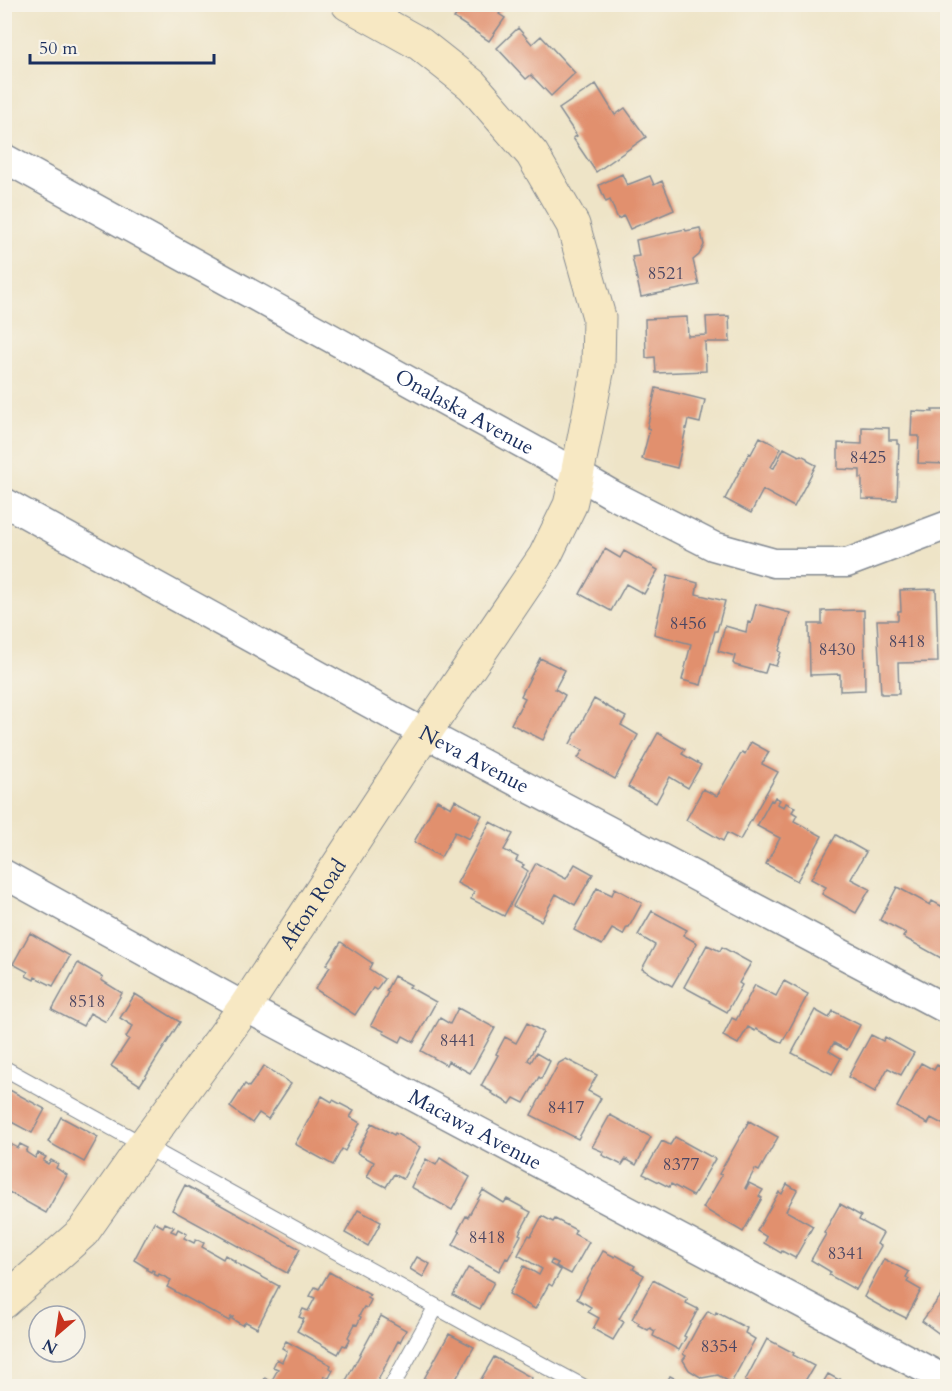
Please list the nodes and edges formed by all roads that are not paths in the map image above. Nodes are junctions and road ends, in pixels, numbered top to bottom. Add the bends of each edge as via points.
1 (348, 4) edge
2 (4, 158) edge
3 (577, 475) junction
4 (4, 502) edge
5 (948, 525) edge
6 (426, 733) junction
7 (4, 874) edge
8 (245, 1006) junction
9 (948, 1010) edge
10 (4, 1068) edge
11 (144, 1145) junction
12 (4, 1302) edge
13 (436, 1307) junction
14 (948, 1381) edge
15 (392, 1386) edge
16 (582, 1386) edge

1 - 3 street, Afton Road via 420,44 472,85 532,154 573,225 599,316 598,367
2 - 3 street, Onalaska Avenue
3 - 5 street, Onalaska Avenue via 713,546 774,562 846,563
3 - 6 street, Afton Road via 570,506 545,556
4 - 6 street, Neva Avenue
6 - 8 street, Afton Road
6 - 9 street, Neva Avenue
7 - 8 street, Macawa Avenue
8 - 11 street, Afton Road
8 - 14 street, Macawa Avenue
10 - 11 lane
11 - 12 street, Afton Road via 83,1232
11 - 13 lane
13 - 15 lane
13 - 16 lane

